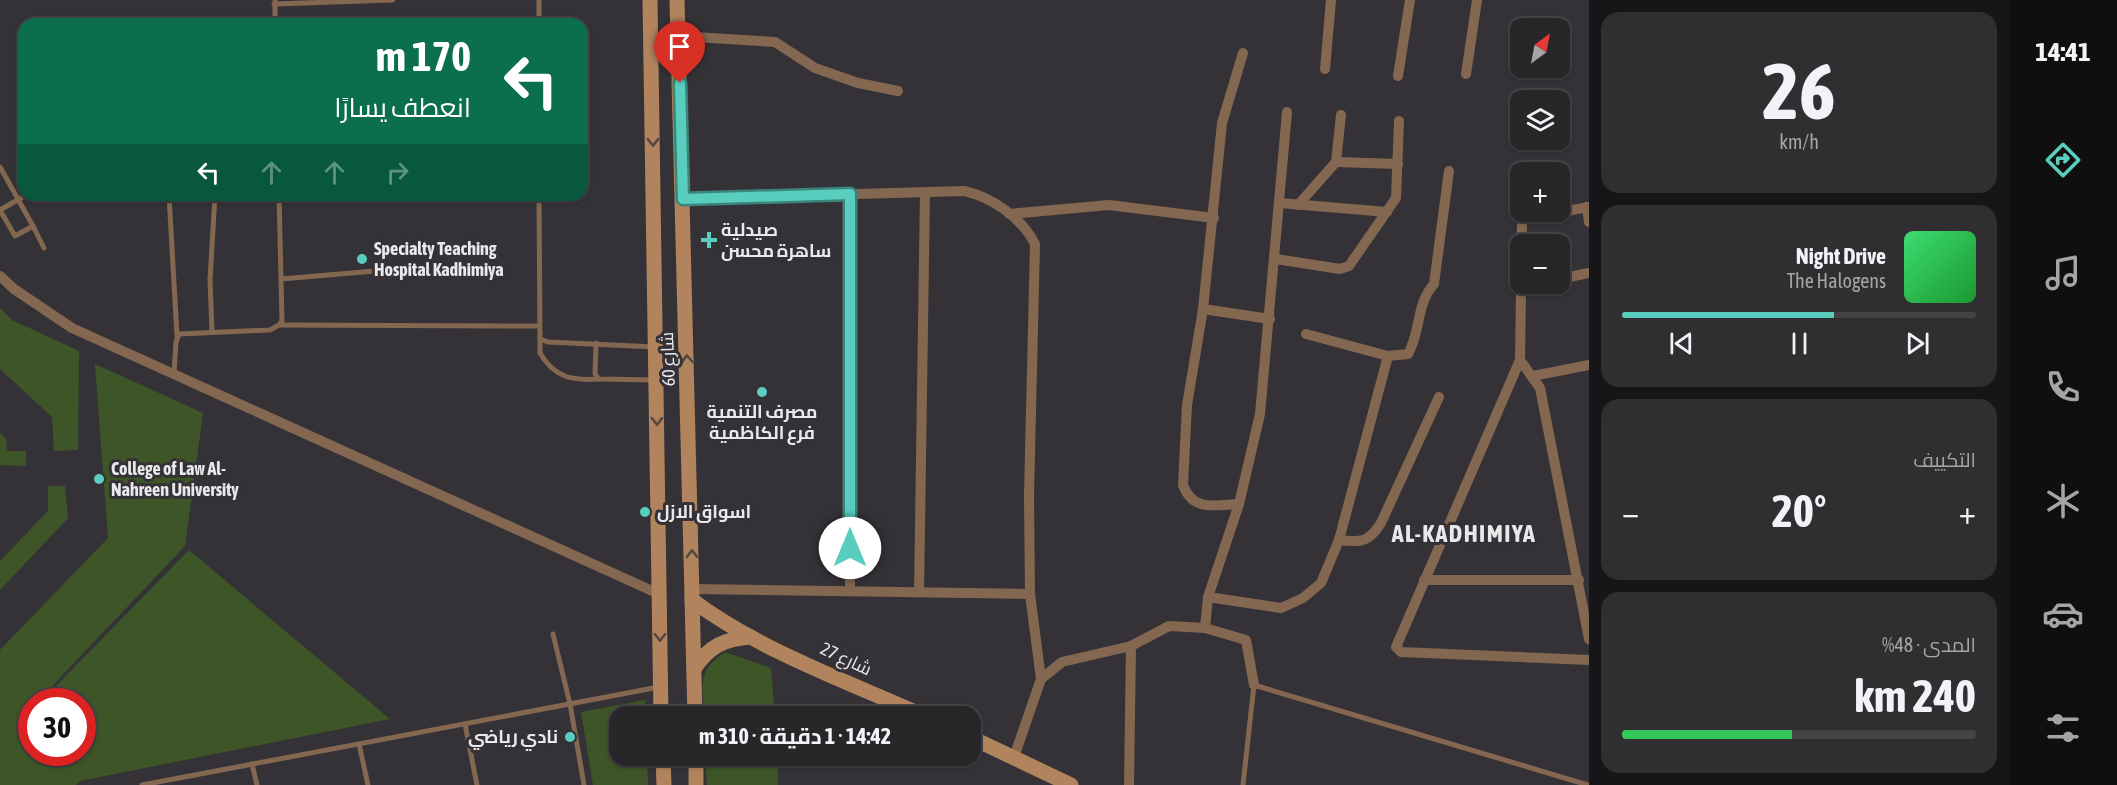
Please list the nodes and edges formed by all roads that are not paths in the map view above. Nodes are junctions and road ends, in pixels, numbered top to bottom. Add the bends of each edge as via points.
1 (393, 0) edge
2 (539, 0) edge
3 (651, 0) edge
4 (677, 0) edge
5 (1331, 0) edge
6 (1410, 0) edge
7 (1477, 0) edge
8 (274, 2) edge
9 (275, 18) edge
10 (539, 18) edge
11 (678, 36) junction
12 (1243, 53) dead end
13 (1326, 69) dead end
14 (1466, 74) dead end
15 (1398, 76) dead end
16 (898, 91) dead end
17 (1287, 112) dead end
18 (1341, 115) dead end
19 (1399, 121) dead end
20 (1336, 162) junction
21 (1398, 164) junction
22 (0, 167) edge
23 (1449, 171) dead end
24 (925, 192) junction
25 (850, 194) junction
26 (683, 199) junction
27 (18, 200) joint
28 (19, 201) edge
29 (169, 201) edge
30 (215, 201) edge
31 (279, 201) edge
32 (539, 201) edge
33 (1280, 203) junction
34 (1298, 205) junction
35 (1588, 207) edge
36 (0, 210) edge
37 (1387, 212) junction
38 (1009, 214) junction
39 (1214, 218) junction
40 (1589, 222) edge
41 (33, 226) junction
42 (1522, 234) edge
43 (44, 248) dead end
44 (1276, 259) junction
45 (375, 271) dead end
46 (1589, 273) edge
47 (0, 276) edge
48 (1570, 277) edge
49 (281, 279) junction
50 (1520, 294) edge
51 (1203, 309) junction
52 (1270, 319) junction
53 (279, 325) junction
54 (539, 326) junction
55 (212, 332) junction
56 (1306, 334) dead end
57 (177, 336) junction
58 (540, 339) junction
59 (596, 343) junction
60 (656, 347) junction
61 (1388, 356) junction
62 (1520, 360) junction
63 (1589, 365) edge
64 (174, 374) junction
65 (1533, 376) junction
66 (599, 379) junction
67 (656, 380) junction
68 (1439, 397) dead end
69 (1239, 504) junction
70 (1339, 540) junction
71 (1424, 580) junction
72 (1579, 580) junction
73 (850, 590) junction
74 (919, 592) junction
75 (659, 594) junction
76 (692, 594) junction
77 (1030, 594) junction
78 (1208, 597) junction
79 (1205, 628) junction
80 (553, 634) dead end
81 (751, 637) junction
82 (1589, 639) edge
83 (1131, 646) junction
84 (1589, 660) edge
85 (694, 669) junction
86 (1041, 679) junction
87 (1254, 685) junction
88 (660, 687) junction
89 (570, 704) junction
90 (661, 706) edge
91 (695, 706) edge
92 (902, 706) edge
93 (465, 724) junction
94 (981, 742) edge
95 (358, 744) junction
96 (1014, 757) junction
97 (252, 764) junction
98 (663, 766) edge
99 (696, 766) edge
100 (154, 784) edge
101 (142, 785) edge
102 (257, 785) edge
103 (368, 785) edge
104 (477, 785) edge
105 (584, 785) edge
106 (664, 785) edge
107 (696, 785) edge
108 (1071, 785) edge
109 (1129, 785) edge
110 (1243, 785) edge
111 (1588, 785) edge

1 - 8 lane
2 - 10 lane
3 -> 60 street, شارع 60
4 - 11 street, شارع 60
5 - 13 street
6 - 15 street
7 - 14 street
8 - 9 lane
11 - 16 street via 775,42 815,68
11 - 26 street, شارع 60
12 - 39 street via 1222,123
17 - 33 street
18 - 20 street
19 - 21 street
20 - 21 street
20 - 34 street
21 - 37 street via 1396,198
22 - 27 lane
23 - 61 street via 1438,267 1434,284 1424,296 1416,341 1408,354
24 - 25 street
24 - 38 street via 977,194
24 - 74 street
25 - 26 street
25 - 73 street
76 -> 26 street, شارع 60
27 - 36 lane
28 - 41 lane
29 - 57 lane
30 - 55 lane via 210,280
31 - 49 lane
32 - 54 lane
33 - 34 street
33 - 44 street
34 - 37 street
35 - 40 street
35 - 42 street via 1527,218 1522,222
36 - 41 lane via 15,236
37 - 44 street via 1349,266 1340,269
38 - 39 street via 1109,206
38 - 77 street via 1035,244
39 - 51 street
41 - 43 lane
44 - 52 street
45 - 49 lane
46 - 48 street
47 - 64 street via 72,328
49 - 53 lane
50 - 62 street
51 - 52 street
51 - 69 street via 1186,405 1183,486 1188,497 1202,506
52 - 69 street via 1260,414
53 - 54 lane
53 - 55 lane via 270,330
54 - 58 lane
55 - 57 lane
56 - 61 street
57 - 64 lane
58 - 59 lane
58 - 66 lane via 540,353 558,375
59 - 60 lane
59 - 66 lane via 595,374
60 - 67 street, شارع 60
61 - 70 street
62 - 65 street
62 - 71 street
63 - 65 street
64 - 75 street
65 - 72 street via 1540,388
66 - 67 lane
67 -> 75 street, شارع 60
68 - 70 street via 1373,536 1359,543
69 - 78 street
70 - 78 street via 1321,583 1304,598 1281,608
71 - 72 street
71 - 84 street via 1397,640 1396,647 1401,652
72 - 82 street
73 - 74 street
73 - 76 street
74 - 77 street
75 -> 88 street, شارع 60
76 - 81 street, شارع 27 via 718,619
76 - 85 street, شارع 60
77 - 86 street
78 - 79 street
79 - 83 street via 1169,626
79 - 87 street via 1246,640
80 - 89 lane
81 - 85 street via 718,643 704,653
81 - 92 street, شارع 27
83 - 86 street via 1062,662
83 - 109 street
85 - 91 street, شارع 60
86 - 96 street
87 - 110 lane
87 - 111 lane
88 - 89 lane
88 - 90 street, شارع 60
89 - 93 lane
89 - 105 lane
93 - 95 lane
93 - 104 lane
94 - 96 street
95 - 97 lane
95 - 103 lane
96 - 108 street
97 - 100 lane
97 - 102 lane
98 - 106 street
99 - 107 street
100 - 101 lane

